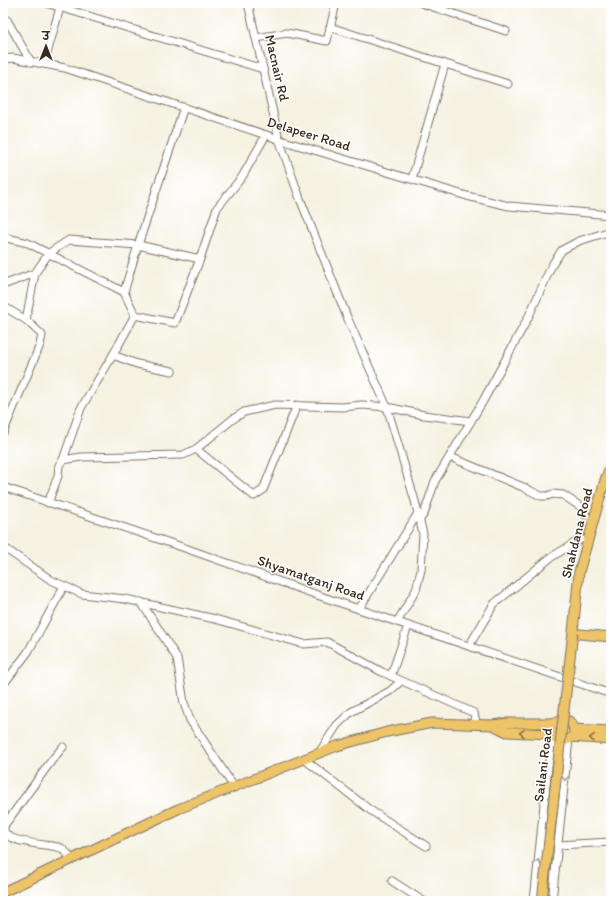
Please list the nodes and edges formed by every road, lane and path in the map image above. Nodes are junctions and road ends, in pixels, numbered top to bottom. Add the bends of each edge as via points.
1 (46, 3) edge
2 (248, 3) edge
3 (336, 3) edge
4 (421, 3) edge
5 (61, 5) edge
6 (3, 18) edge
7 (330, 27) junction
8 (506, 31) dead end
9 (256, 38) junction
10 (3, 59) edge
11 (31, 62) junction
12 (44, 64) junction
13 (445, 64) junction
14 (263, 69) junction
15 (508, 84) dead end
16 (184, 107) junction
17 (266, 135) junction
18 (279, 139) junction
19 (412, 179) junction
20 (611, 215) edge
21 (611, 231) edge
22 (3, 237) edge
23 (138, 245) junction
24 (49, 253) junction
25 (200, 259) junction
26 (35, 274) junction
27 (3, 285) edge
28 (124, 292) junction
29 (3, 306) edge
30 (135, 315) junction
31 (26, 320) junction
32 (114, 355) junction
33 (172, 371) dead end
34 (297, 405) junction
35 (387, 406) junction
36 (471, 421) junction
37 (3, 433) edge
38 (196, 449) junction
39 (450, 457) junction
40 (63, 460) junction
41 (611, 464) edge
42 (3, 487) edge
43 (48, 503) junction
44 (586, 515) dead end
45 (419, 516) junction
46 (581, 539) dead end
47 (3, 547) edge
48 (64, 586) junction
49 (141, 602) junction
50 (359, 609) junction
51 (397, 622) junction
52 (408, 626) junction
53 (576, 633) junction
54 (611, 637) edge
55 (469, 646) junction
56 (391, 676) junction
57 (401, 681) junction
58 (3, 685) edge
59 (611, 694) edge
60 (476, 723) junction
61 (553, 723) junction
62 (493, 725) junction
63 (611, 731) edge
64 (572, 735) junction
65 (552, 736) junction
66 (611, 740) edge
67 (63, 747) dead end
68 (319, 754) junction
69 (304, 760) junction
70 (234, 786) junction
71 (611, 842) edge
72 (558, 845) junction
73 (426, 846) dead end
74 (72, 859) junction
75 (392, 881) dead end
76 (3, 892) edge
77 (423, 901) edge
78 (534, 901) edge
79 (542, 901) edge
80 (552, 901) edge

1 - 5 street
2 - 9 street, Macnair Rd
3 - 7 street
4 - 8 street
5 - 12 street
5 - 14 street
6 - 11 street via 7,20
7 - 9 street via 327,40 287,33
7 - 13 street
9 - 14 street, Macnair Rd
10 - 11 street, Delapeer Road via 13,58
11 - 12 street, Delapeer Road
12 - 16 street, Delapeer Road via 65,68
13 - 15 street
13 - 19 street
14 - 18 street, Macnair Rd
16 - 17 street, Delapeer Road
16 - 23 street
17 - 18 street, Delapeer Road
17 - 25 street via 242,177 217,208
18 - 19 street, Delapeer Road
18 - 35 street, Macnair Rd via 347,317
19 - 20 street, Delapeer Road via 509,206
21 - 36 street via 579,241 562,250
22 - 24 street via 28,243
23 - 24 street via 69,240
23 - 25 street
23 - 28 street
24 - 26 street
24 - 28 street
25 - 30 street via 175,323
26 - 27 street
26 - 31 street
28 - 30 street
29 - 31 street
30 - 32 street
31 - 37 street via 42,335 40,345
32 - 33 street via 137,364
32 - 40 street via 81,408
34 - 35 street
34 - 38 street via 275,404 244,412
34 - 38 street via 263,490 254,496
35 - 36 street via 424,415
35 - 45 street, Macnair Rd
36 - 39 street
38 - 40 street via 183,455 81,457
39 - 44 street via 541,496 563,495 581,507
39 - 45 street via 435,481 424,514
40 - 43 street
41 - 53 main road, Shahdana Road via 579,572
42 - 43 street, Shyamatganj Road
43 - 50 street, Shyamatganj Road
45 - 50 street
45 - 51 street, Macnair Rd via 423,534 421,570 416,590
46 - 55 street via 550,558 494,604
47 - 48 street
48 - 49 street via 82,594
48 - 58 street via 28,652
49 - 56 street via 215,619 304,644 327,642
49 - 70 street via 177,658 184,702 190,720
50 - 51 street, Shyamatganj Road
51 - 52 street, Shyamatganj Road
52 - 55 street, Shyamatganj Road
52 - 56 street
53 - 54 main road
53 - 79 main road, Sailani Road, bridge
55 - 59 street, Shyamatganj Road
56 - 57 street
57 - 60 street via 474,713
57 - 68 street via 390,691 351,712 337,725
60 - 62 main road
60 - 68 main road via 432,722 337,746
61 - 62 main road
61 - 64 main road via 569,721 573,724
61 - 65 main road
65 -> 62 main road via 507,732
63 - 64 main road
64 - 65 main road via 565,740
66 -> 64 main road
64 -> 72 street
78 -> 65 street
67 - 74 street via 9,819 4,830 10,837 18,840 62,848
68 - 69 main road
69 - 70 main road
69 - 73 street via 370,810
70 - 74 main road via 178,809
71 - 72 street
72 - 80 street
74 - 76 main road
75 - 77 street

